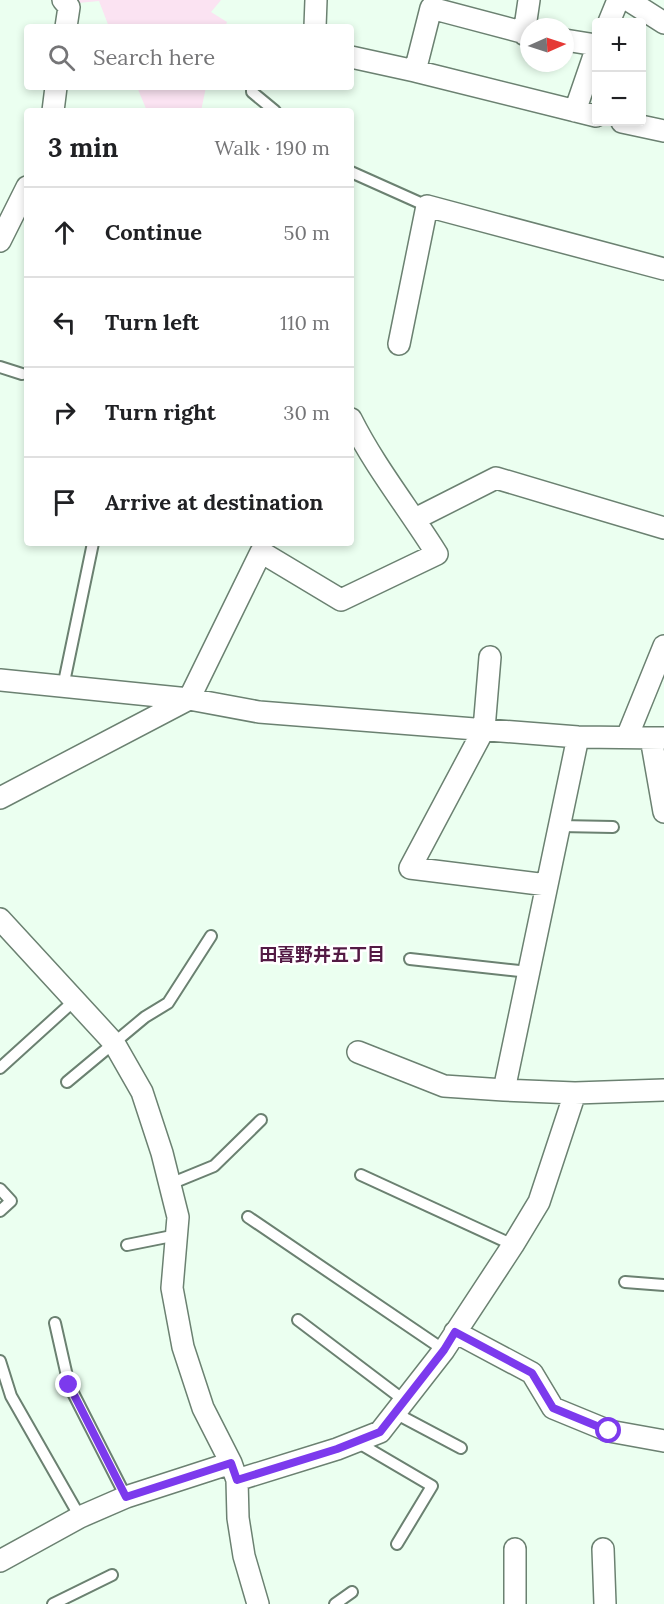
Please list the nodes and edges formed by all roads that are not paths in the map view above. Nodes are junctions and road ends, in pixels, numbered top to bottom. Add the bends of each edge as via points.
1 (63, 0) edge
2 (316, 0) edge
3 (529, 0) edge
4 (618, 0) edge
5 (628, 0) edge
6 (528, 18) edge
7 (611, 18) edge
8 (664, 23) edge
9 (66, 24) edge
10 (315, 24) edge
11 (520, 32) edge
12 (574, 41) edge
13 (592, 44) edge
14 (354, 58) edge
15 (592, 64) edge
16 (415, 71) junction
17 (252, 90) edge
18 (271, 108) edge
19 (575, 111) junction
20 (592, 115) edge
21 (641, 126) edge
22 (664, 131) edge
23 (354, 173) edge
24 (24, 193) edge
25 (427, 206) junction
26 (1, 237) edge
27 (664, 269) edge
28 (399, 344) dead end
29 (0, 367) edge
30 (21, 374) dead end
31 (357, 446) edge
32 (415, 519) junction
33 (664, 528) edge
34 (92, 546) edge
35 (263, 548) edge
36 (664, 646) edge
37 (490, 657) dead end
38 (0, 680) edge
39 (63, 687) junction
40 (189, 699) junction
41 (484, 729) junction
42 (627, 736) junction
43 (578, 737) junction
44 (658, 738) edge
45 (0, 798) edge
46 (664, 812) edge
47 (560, 826) junction
48 (613, 827) dead end
49 (547, 885) junction
50 (2, 925) edge
51 (211, 936) dead end
52 (410, 959) dead end
53 (529, 972) junction
54 (75, 1000) junction
55 (114, 1043) junction
56 (358, 1052) dead end
57 (0, 1068) edge
58 (67, 1082) dead end
59 (504, 1090) junction
60 (664, 1090) edge
61 (575, 1093) junction
62 (261, 1120) dead end
63 (361, 1175) dead end
64 (170, 1184) junction
65 (0, 1189) edge
66 (0, 1211) edge
67 (248, 1217) dead end
68 (177, 1235) junction
69 (127, 1245) dead end
70 (513, 1245) junction
71 (625, 1282) dead end
72 (664, 1285) edge
73 (298, 1320) dead end
74 (55, 1323) dead end
75 (455, 1332) junction
76 (444, 1350) junction
77 (0, 1361) edge
78 (400, 1407) junction
79 (664, 1441) edge
80 (357, 1442) junction
81 (461, 1448) dead end
82 (234, 1471) junction
83 (126, 1497) junction
84 (80, 1517) junction
85 (397, 1544) dead end
86 (515, 1549) dead end
87 (603, 1549) dead end
88 (0, 1561) edge
89 (112, 1575) dead end
90 (352, 1592) dead end
91 (53, 1604) edge
92 (258, 1604) edge
93 (335, 1604) edge
94 (514, 1604) edge
95 (605, 1604) edge

1 - 9 street via 69,7
2 - 10 street
3 - 6 street
4 - 7 street
5 - 8 street
11 - 16 street via 431,8
12 - 13 street
14 - 16 street
15 - 19 street
16 - 19 street
17 - 18 lane
19 - 20 street
21 - 22 street
23 - 25 lane
24 - 26 street
25 - 27 street
25 - 28 street
29 - 30 lane
31 - 32 street
32 - 33 street via 496,478
32 - 35 street via 437,554 341,600
34 - 39 lane
35 - 40 street
36 - 42 street
37 - 41 street
38 - 39 street
39 - 40 street
40 - 41 street via 259,712
40 - 45 street
41 - 43 street
41 - 49 street via 410,868
42 - 43 street
42 - 44 street
43 - 47 street
44 - 46 street
47 - 48 lane
47 - 49 street
49 - 53 street
50 - 54 street
51 - 55 lane via 168,1004
52 - 53 lane
53 - 59 street
54 - 55 street
54 - 57 lane
55 - 58 lane
55 - 64 street via 142,1092
56 - 59 street via 444,1086
59 - 61 street
60 - 61 street
61 - 70 street via 539,1202
62 - 64 lane via 214,1166
63 - 70 lane
64 - 68 street via 178,1217
65 - 66 lane via 11,1201
67 - 76 lane
68 - 69 lane
68 - 82 street via 172,1288 183,1347 203,1408
70 - 75 street
71 - 72 lane
73 - 78 lane
74 - 83 lane via 69,1385
75 - 76 street
75 - 79 street via 532,1373 553,1408 609,1431
76 - 78 street
77 - 84 lane via 11,1396
78 - 80 street via 380,1432
78 - 81 lane
80 - 82 street
80 - 85 lane via 432,1486
82 - 83 street
82 - 92 street via 244,1556
83 - 84 street
84 - 88 street
86 - 94 street
87 - 95 street
89 - 91 lane
90 - 93 lane

